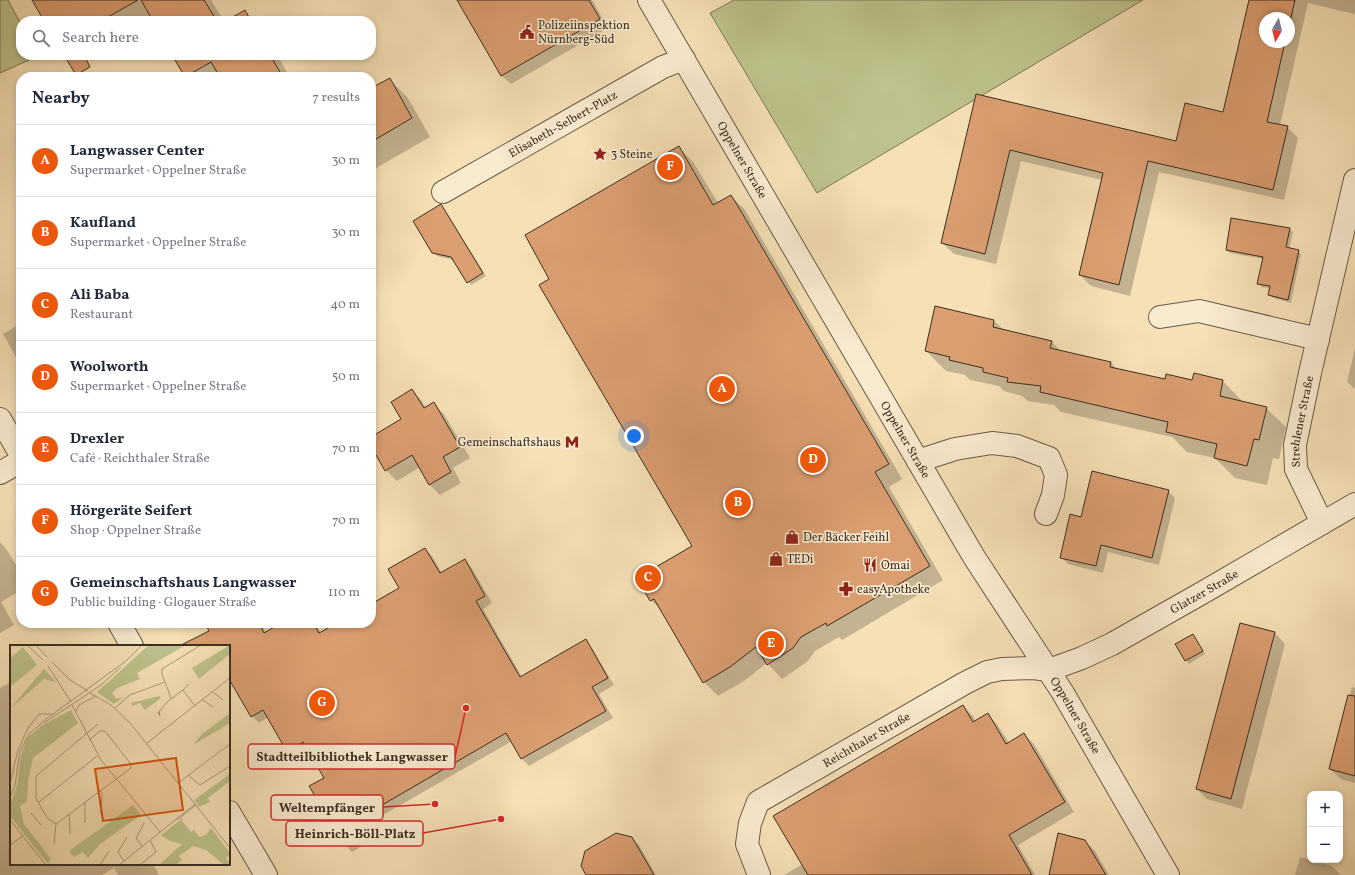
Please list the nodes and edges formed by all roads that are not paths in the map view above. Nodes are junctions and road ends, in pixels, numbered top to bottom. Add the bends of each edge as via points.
1 (649, 0) edge
2 (684, 59) junction
3 (1355, 180) edge
4 (443, 192) dead end
5 (1160, 317) dead end
6 (1318, 339) junction
7 (0, 419) edge
8 (16, 446) edge
9 (918, 461) junction
10 (16, 464) edge
11 (0, 473) edge
12 (1355, 504) edge
13 (1046, 514) dead end
14 (1322, 523) junction
15 (122, 628) edge
16 (131, 645) edge
17 (1049, 670) junction
18 (230, 814) edge
19 (266, 875) edge
20 (759, 875) edge
21 (1168, 875) edge

1 - 2 street, Oppelner Straße
2 - 4 street, Elisabeth-Selbert-Platz via 663,67
2 - 9 street, Oppelner Straße
3 - 6 street, Strehlener Straße
5 - 6 street via 1199,311
6 - 14 street, Strehlener Straße via 1295,445 1296,469
7 - 8 street
9 - 13 street via 955,449 992,443 1017,446 1049,458 1056,475 1053,495
9 - 17 street, Oppelner Straße via 985,574
10 - 11 street
12 - 14 street, Glatzer Straße
14 - 17 street, Glatzer Straße via 1112,644
15 - 16 street
17 - 20 street, Reichthaler Straße via 1019,668 987,672 758,802 750,823 747,844
17 - 21 street, Oppelner Straße
18 - 19 street

